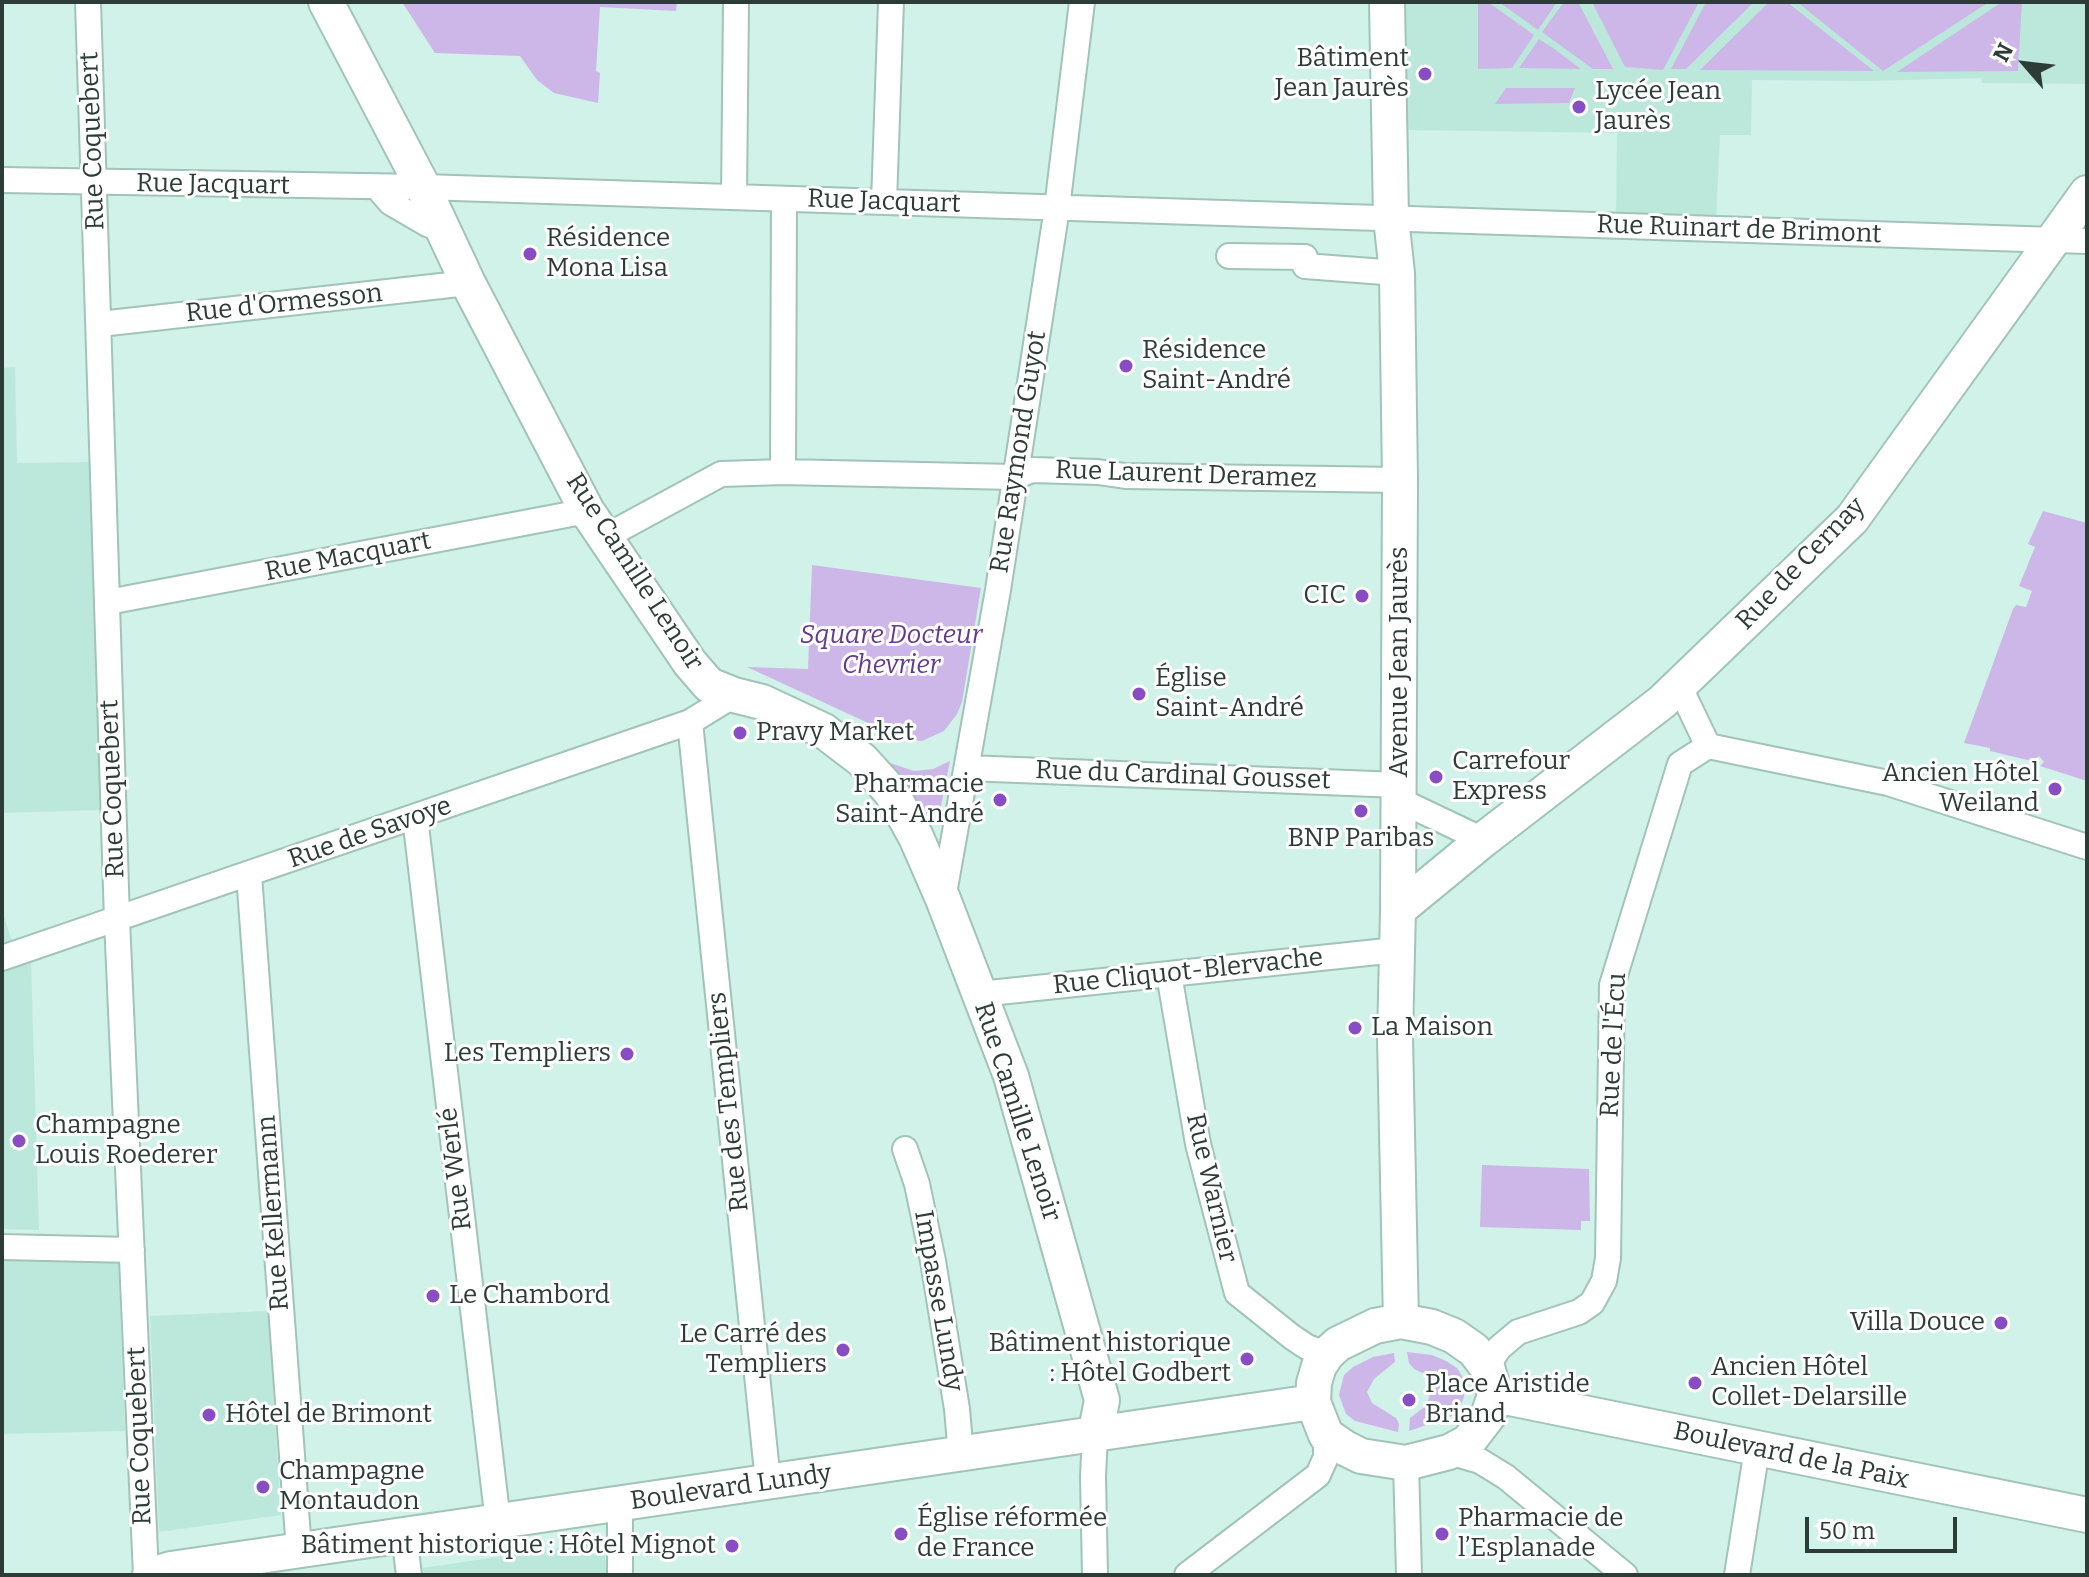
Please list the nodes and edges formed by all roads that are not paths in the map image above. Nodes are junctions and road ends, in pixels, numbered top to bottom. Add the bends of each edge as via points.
1 (88, 2) edge
2 (326, 2) edge
3 (736, 2) edge
4 (891, 2) edge
5 (1082, 2) edge
6 (1387, 2) edge
7 (2, 180) edge
8 (96, 183) junction
9 (377, 187) junction
10 (423, 187) junction
11 (2087, 193) edge
12 (734, 197) junction
13 (784, 199) junction
14 (884, 202) junction
15 (1057, 208) junction
16 (1391, 218) junction
17 (442, 229) junction
18 (2051, 240) junction
19 (2087, 241) edge
20 (1229, 256) dead end
21 (1397, 273) junction
22 (468, 283) junction
23 (100, 324) junction
24 (783, 472) junction
25 (1015, 477) junction
26 (1400, 480) junction
27 (596, 524) junction
28 (108, 602) junction
29 (1677, 689) junction
30 (734, 695) junction
31 (690, 722) junction
32 (1708, 746) junction
33 (967, 768) junction
34 (1399, 792) junction
35 (415, 817) junction
36 (1483, 840) junction
37 (2087, 847) edge
38 (249, 875) junction
39 (943, 899) junction
40 (1398, 910) junction
41 (117, 920) junction
42 (1396, 950) junction
43 (2, 958) edge
44 (1169, 974) junction
45 (980, 994) junction
46 (905, 1149) dead end
47 (2, 1247) edge
48 (132, 1250) junction
49 (1401, 1321) junction
50 (1327, 1354) junction
51 (1491, 1381) junction
52 (1313, 1402) junction
53 (1326, 1435) junction
54 (1095, 1436) junction
55 (1757, 1449) junction
56 (1449, 1452) junction
57 (961, 1455) junction
58 (1406, 1463) junction
59 (768, 1482) junction
60 (620, 1504) junction
61 (2087, 1515) edge
62 (498, 1522) junction
63 (404, 1535) junction
64 (299, 1550) junction
65 (148, 1575) edge
66 (409, 1575) edge
67 (620, 1575) edge
68 (1095, 1575) edge
69 (1187, 1575) edge
70 (1409, 1575) edge
71 (1625, 1575) edge
72 (1737, 1575) edge

1 - 8 street, Rue Coquebert
2 - 10 main road, Rue Camille Lenoir
3 - 12 street
4 - 14 street
5 - 15 street, Rue Raymond Guyot
6 - 16 main road, Avenue Jean Jaurès
7 - 8 street, Rue Jacquart
8 - 9 street, Rue Jacquart
8 - 23 street, Rue Coquebert
9 - 10 street, Rue Jacquart
9 - 17 street via 391,203
10 - 12 street, Rue Jacquart
10 - 17 main road, Rue Camille Lenoir
11 - 18 main road, Rue de Cernay
12 - 13 street, Rue Jacquart
13 - 14 street, Rue Jacquart
13 - 24 street
14 - 15 street, Rue Jacquart
15 - 16 street, Rue Jacquart
15 - 25 street, Rue Raymond Guyot
16 - 18 street, Rue Ruinart de Brimont
16 - 21 main road, Avenue Jean Jaurès
17 - 22 main road, Rue Camille Lenoir
18 - 19 street, Rue Ruinart de Brimont
18 - 29 main road, Rue de Cernay via 1852,519
20 - 21 street via 1305,257 1305,266
21 - 26 main road, Avenue Jean Jaurès
22 - 23 street, Rue d'Ormesson
22 - 27 main road, Rue Camille Lenoir
23 - 28 street, Rue Coquebert
24 - 25 street, Rue Laurent Deramez
24 - 27 street, Rue Laurent Deramez via 721,474
25 - 26 street, Rue Laurent Deramez via 1032,470
25 - 33 street, Rue Raymond Guyot
26 - 34 main road, Avenue Jean Jaurès
27 - 28 street, Rue Macquart
27 - 30 main road, Rue Camille Lenoir via 690,663 709,685
28 - 41 street, Rue Coquebert
29 - 32 street
29 - 36 main road, Rue de Cernay
30 - 31 street, Rue de Savoye
30 - 39 main road, Rue Camille Lenoir via 819,728 862,760 891,792
31 - 35 street, Rue de Savoye
31 - 59 street, Rue des Templiers
32 - 37 street via 1888,783
32 - 51 street, Rue de l'Écu via 1680,764 1612,985 1604,1281 1592,1303 1579,1312 1518,1332 1499,1348
33 - 34 street, Rue du Cardinal Gousset
33 - 39 street, Rue Raymond Guyot
34 - 36 street
34 - 40 main road, Avenue Jean Jaurès
35 - 38 street, Rue de Savoye
35 - 62 street, Rue Werlé
36 - 40 main road, Rue de Cernay
38 - 41 street, Rue de Savoye
38 - 64 street, Rue Kellermann
39 - 45 main road, Rue Camille Lenoir
40 - 42 main road, Avenue Jean Jaurès
41 - 43 street, Rue de Savoye
41 - 48 street, Rue Coquebert
42 - 44 street, Rue Cliquot-Blervache
42 - 49 main road, Avenue Jean Jaurès
44 - 45 street, Rue Cliquot-Blervache
44 - 50 street, Rue Warnier via 1198,1144 1237,1293 1292,1337
45 - 54 main road, Rue Camille Lenoir via 1011,1076 1102,1400
46 - 57 street, Impasse Lundy via 933,1261
47 - 48 street
48 - 65 street, Rue Coquebert
49 - 50 main road via 1375,1326
49 - 51 main road via 1454,1336 1474,1350
50 - 52 main road via 1314,1383
51 - 55 main road, Boulevard de la Paix
51 - 56 main road via 1481,1428
52 - 53 main road
52 - 54 main road, Boulevard Lundy
53 - 58 main road via 1361,1456
53 - 69 street via 1326,1457 1318,1475
54 - 57 main road, Boulevard Lundy
54 - 68 street
55 - 61 main road, Boulevard de la Paix
55 - 72 street
56 - 58 main road
56 - 71 street via 1480,1461 1506,1477
57 - 59 main road, Boulevard Lundy
58 - 70 street
59 - 60 main road, Boulevard Lundy
60 - 62 main road, Boulevard Lundy
60 - 67 street
62 - 63 main road, Boulevard Lundy
63 - 64 main road, Boulevard Lundy
63 - 66 street
64 - 65 main road, Boulevard Lundy

